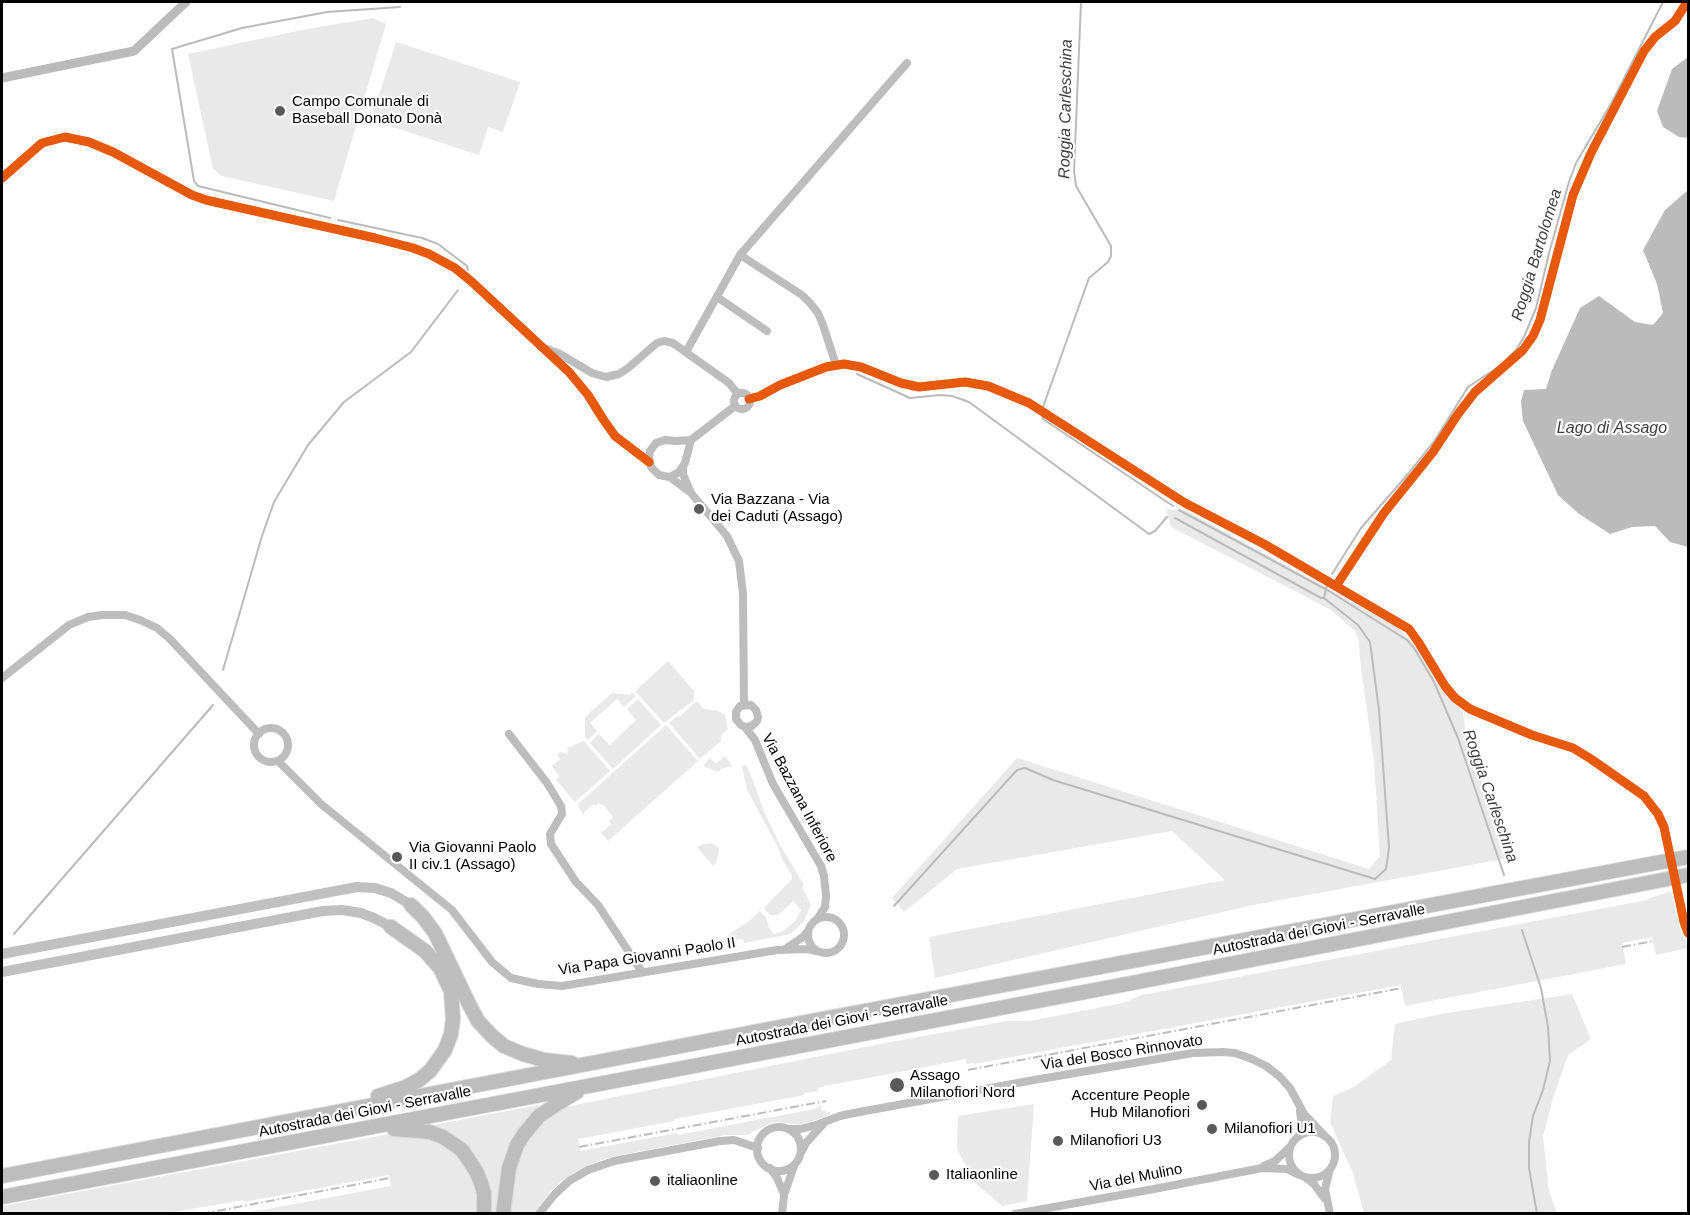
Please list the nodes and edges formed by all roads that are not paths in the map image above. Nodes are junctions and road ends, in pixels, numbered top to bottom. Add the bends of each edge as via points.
1 (907, 63) dead end
2 (2, 178) edge
3 (740, 255) junction
4 (717, 297) junction
5 (767, 331) dead end
6 (543, 348) junction
7 (686, 352) junction
8 (836, 364) junction
9 (738, 394) junction
10 (749, 399) junction
11 (735, 406) junction
12 (691, 440) junction
13 (675, 441) junction
14 (631, 447) junction
15 (653, 447) junction
16 (686, 457) junction
17 (649, 462) junction
18 (683, 468) junction
19 (670, 477) junction
20 (691, 492) junction
21 (2, 678) edge
22 (744, 705) junction
23 (745, 727) junction
24 (259, 734) junction
25 (509, 735) dead end
26 (278, 761) junction
27 (1689, 857) edge
28 (1689, 875) edge
29 (411, 905) joint
30 (818, 918) junction
31 (391, 927) joint
32 (808, 932) junction
33 (1689, 933) edge
34 (2, 946) edge
35 (38, 947) junction
36 (783, 949) junction
37 (815, 951) junction
38 (2, 954) edge
39 (2, 972) edge
40 (642, 972) junction
41 (592, 1064) junction
42 (586, 1087) junction
43 (1297, 1101) junction
44 (829, 1120) junction
45 (789, 1129) junction
46 (356, 1130) junction
47 (1324, 1135) junction
48 (1299, 1136) junction
49 (196, 1140) junction
50 (1291, 1145) junction
51 (758, 1148) junction
52 (801, 1152) junction
53 (795, 1164) junction
54 (770, 1168) junction
55 (1262, 1168) junction
56 (1329, 1172) junction
57 (2, 1176) edge
58 (1303, 1176) junction
59 (554, 1195) junction
60 (784, 1195) junction
61 (2, 1197) edge
62 (1327, 1202) junction
63 (484, 1214) edge
64 (503, 1214) edge
65 (539, 1214) edge
66 (545, 1214) edge
67 (782, 1214) edge
68 (1015, 1214) edge
69 (1330, 1214) edge

1 - 3 street
2 - 6 street via 42,143 65,137 89,142 206,200 429,254 472,282
3 - 4 street
3 - 8 street via 802,296 818,313
4 - 5 street
4 - 7 street
6 - 7 street via 606,377 619,374 657,343 673,343
6 - 14 street via 579,383 615,436
7 - 9 street
8 - 10 street
8 - 33 street, bridge via 861,367 919,387 965,382 988,386 1029,403 1185,503 1409,629 1445,686 1470,709 1573,748 1644,796 1664,827
9 - 10 street
9 - 11 street
10 - 11 street via 746,408
11 - 12 street
12 - 13 street
12 - 16 street
13 - 15 street via 660,441
13 - 16 street
14 - 15 street
14 - 17 street
15 - 17 street
16 - 18 street
17 - 19 street via 659,475
18 - 19 street
18 - 20 street
19 - 20 street
20 - 22 street via 727,536 739,561
21 - 24 street via 69,625 88,617 125,615 157,628 170,639
22 - 23 street via 736,716
22 - 23 street via 754,707 758,717 755,724
23 - 30 street, Via Bazzana Inferiore via 821,866 826,896 825,908
24 - 26 street via 254,744 257,755 267,762
24 - 26 street via 273,729 286,737 287,751
25 - 40 street via 561,806 550,834 551,844
26 - 40 street, Via Papa Giovanni Paolo II via 321,804 452,910 492,962 512,978 562,986
27 - 41 highway, Autostrada dei Giovi - Serravalle
28 - 42 highway, Autostrada dei Giovi - Serravalle
29 - 35 main road via 391,893 357,887
29 - 41 highway via 435,933 478,1021 504,1046 544,1060
30 - 32 street
30 - 37 street via 836,920 844,936 841,947 832,953
31 - 39 main road via 365,914 328,911
31 - 49 highway via 432,958 451,991 452,1031 434,1067 393,1093 297,1112
32 - 36 street, Via Papa Giovanni Paolo II
32 - 37 street
34 - 35 main road
35 - 38 main road
36 - 37 street, Via Papa Giovanni Paolo II
36 - 40 street, Via Papa Giovanni Paolo II
41 - 49 highway, Autostrada dei Giovi - Serravalle
42 - 46 highway, Autostrada dei Giovi - Serravalle
42 - 64 highway via 539,1116 524,1134 509,1168
43 - 44 street, Via del Bosco Rinnovato via 1290,1088 1266,1066 1235,1053 1209,1052 1034,1080
43 - 47 street, Via del Bosco Rinnovato
43 - 48 street, Via del Bosco Rinnovato via 1302,1116
44 - 45 street, Via del Bosco Rinnovato
44 - 52 street, Via del Bosco Rinnovato via 818,1128
45 - 51 street, Via del Bosco Rinnovato via 768,1130
45 - 52 street via 799,1139
46 - 61 highway, Autostrada dei Giovi - Serravalle
46 - 63 highway via 418,1130 453,1143 476,1171 484,1193
47 - 48 street via 1312,1132
47 - 56 street via 1335,1152
48 - 50 street
49 - 57 highway, Autostrada dei Giovi - Serravalle
50 - 55 street, Via del Mulino
50 - 58 street via 1293,1169
51 - 54 street via 761,1160
51 - 59 street via 734,1140 720,1141 614,1161 581,1174
52 - 53 street, Via del Bosco Rinnovato
53 - 54 street via 783,1170
53 - 60 street, Via del Bosco Rinnovato
54 - 60 street
55 - 58 street, Via del Mulino via 1287,1168
55 - 68 street, Via del Mulino
56 - 58 street via 1319,1178
56 - 62 street
58 - 62 street
59 - 65 street
59 - 66 street
60 - 67 street, Via del Bosco Rinnovato
62 - 69 street

